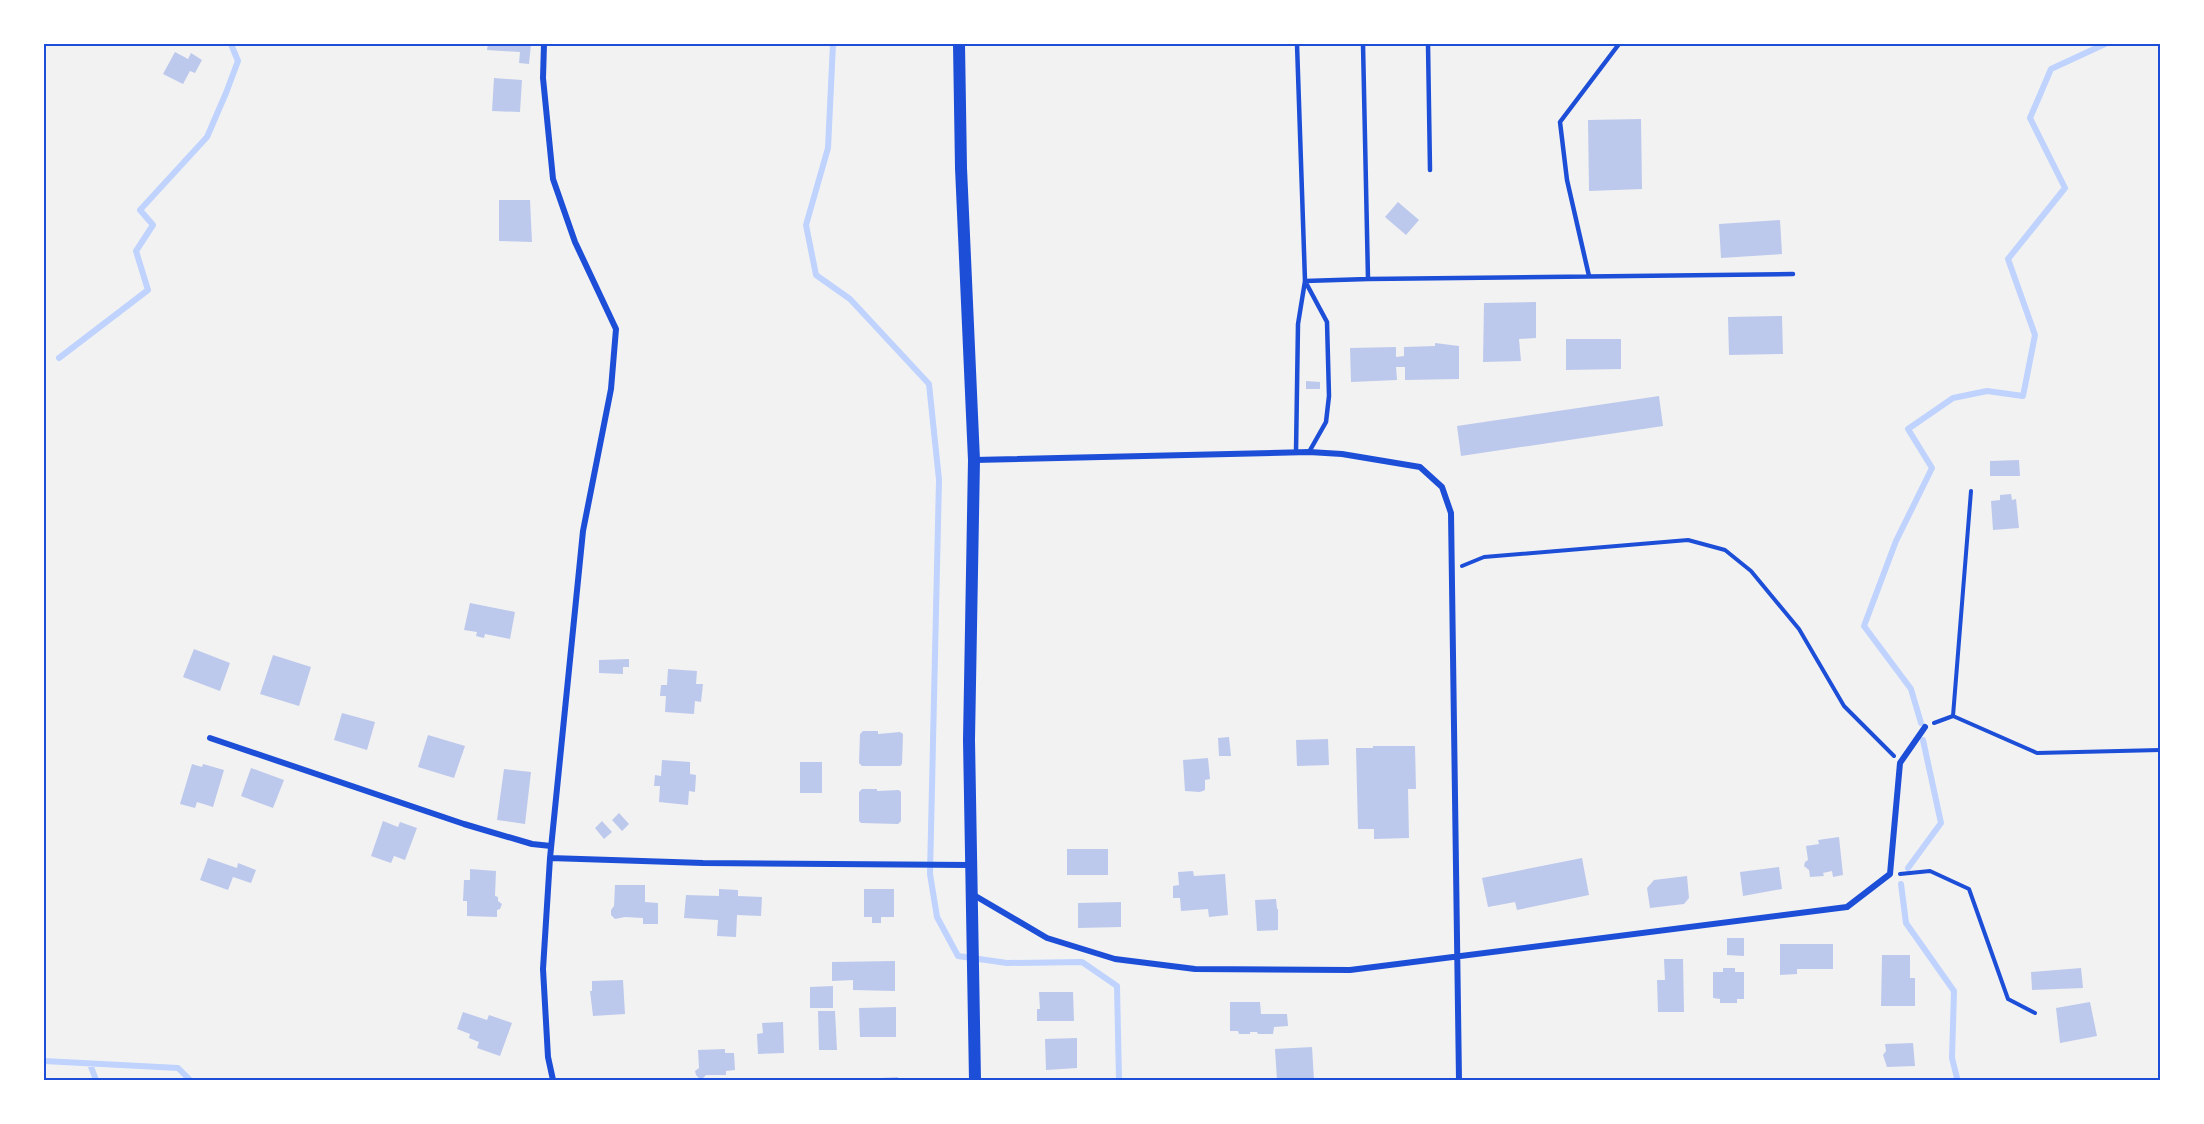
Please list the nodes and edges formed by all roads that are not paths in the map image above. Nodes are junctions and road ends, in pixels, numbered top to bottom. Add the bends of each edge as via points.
1 (544, 44) edge
2 (959, 44) edge
3 (1297, 44) edge
4 (1363, 44) edge
5 (1428, 44) edge
6 (1619, 44) edge
7 (1430, 170) dead end
8 (1793, 274) dead end
9 (1589, 276) junction
10 (1368, 279) junction
11 (1305, 281) junction
12 (1296, 452) junction
13 (1309, 452) junction
14 (974, 460) junction
15 (1925, 727) road end
16 (210, 738) dead end
17 (551, 846) junction
18 (550, 858) junction
19 (971, 865) junction
20 (971, 894) junction
21 (1457, 956) junction
22 (553, 1080) edge
23 (975, 1080) edge
24 (1460, 1080) edge

1 - 17 street via 543,78 553,179 575,242 616,329 610,389 583,531
2 - 14 main road
3 - 11 lane
4 - 10 lane
5 - 7 lane
6 - 9 lane via 1560,122 1567,180
8 - 9 lane
9 - 10 lane
10 - 11 lane
11 - 12 lane via 1298,324
11 - 13 lane via 1326,321 1329,396 1326,422
12 - 13 street
12 - 14 street
13 - 21 street via 1420,467 1442,487 1451,513
14 - 19 main road
15 - 21 street via 1900,763 1890,874 1847,907
16 - 17 street via 464,824
17 - 18 street
18 - 19 street
18 - 22 street via 543,969
19 - 20 main road
20 - 21 street via 1047,938 1115,959 1195,969 1350,970
20 - 23 main road
21 - 24 street

